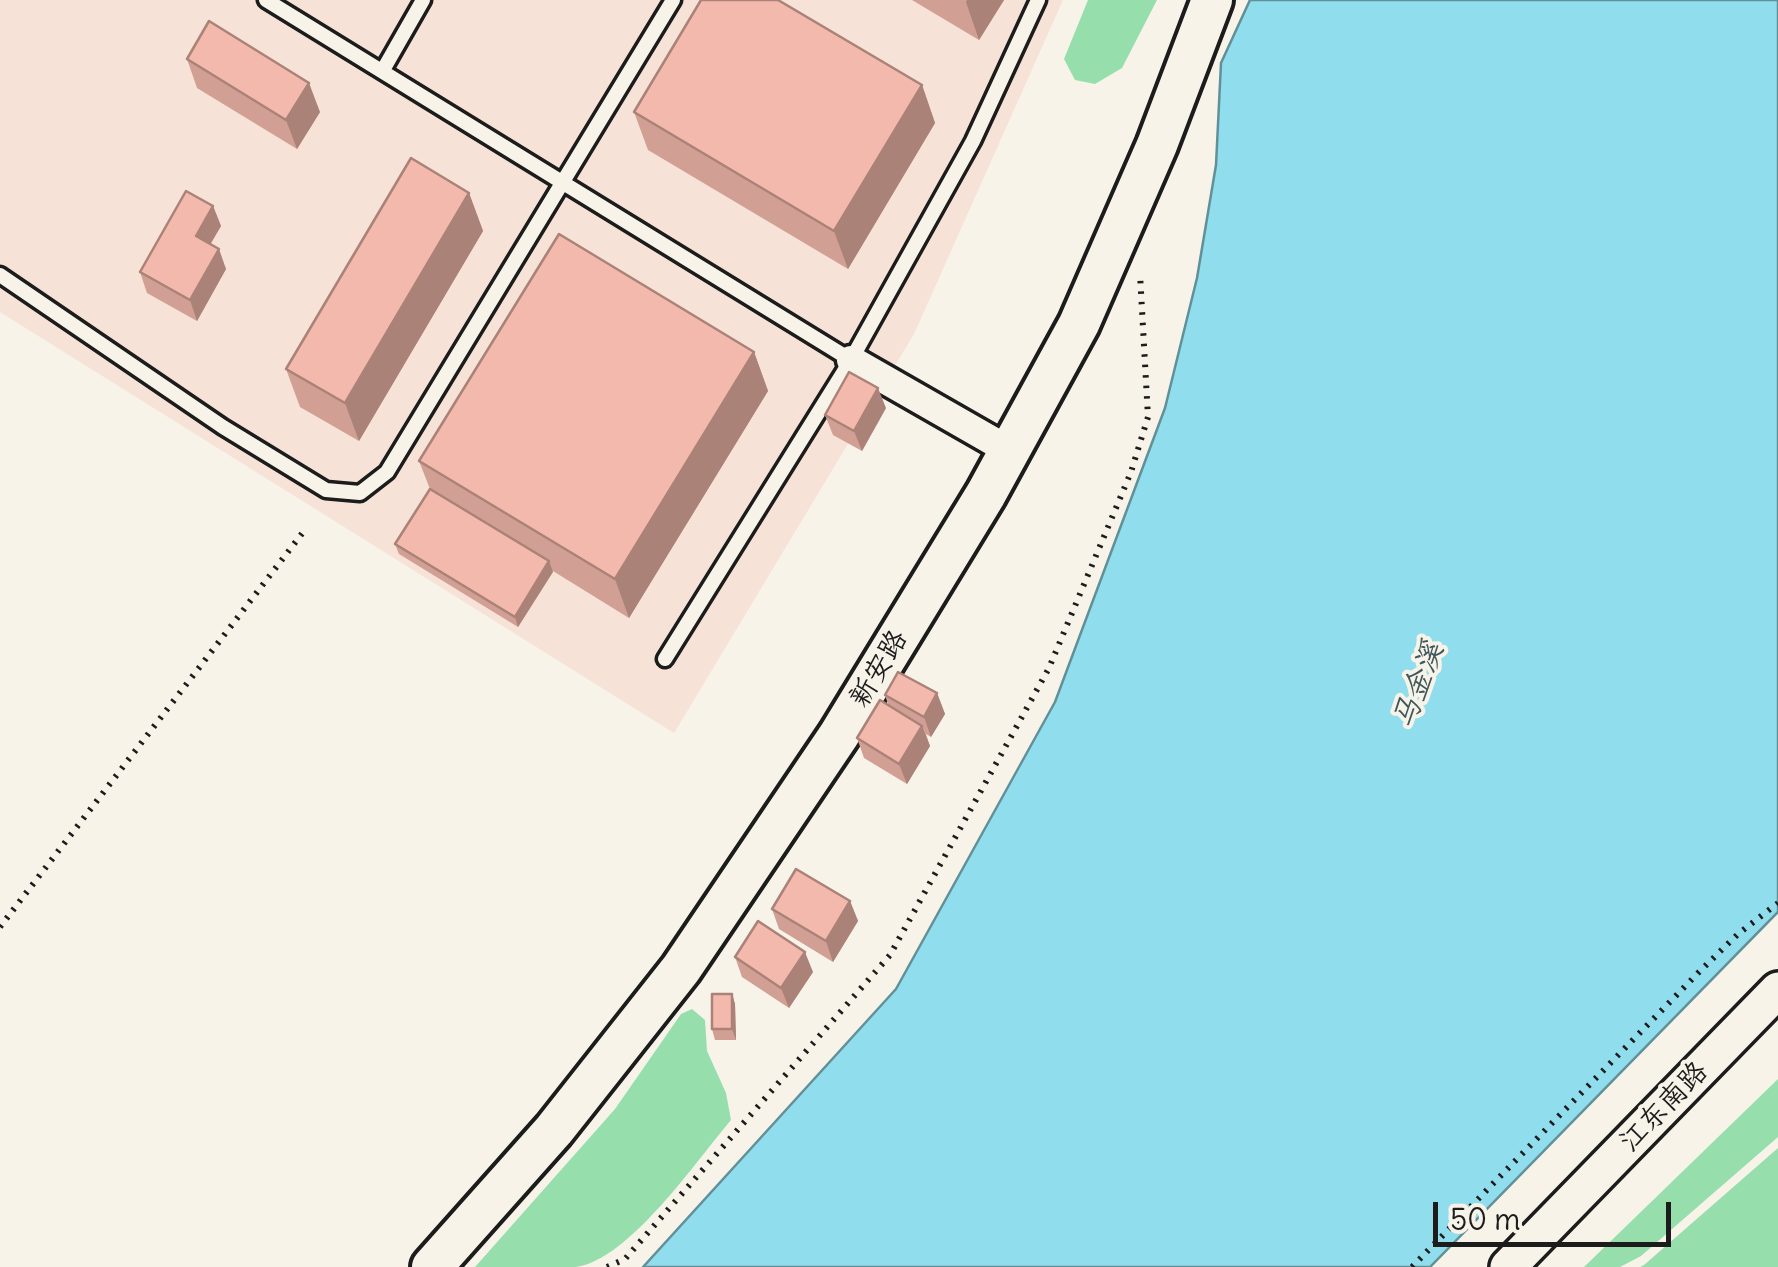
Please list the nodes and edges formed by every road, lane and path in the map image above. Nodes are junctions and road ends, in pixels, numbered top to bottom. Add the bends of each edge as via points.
1 (266, 0) edge
2 (423, 0) edge
3 (673, 0) edge
4 (1038, 0) edge
5 (1212, 0) edge
6 (383, 70) junction
7 (565, 182) junction
8 (1128, 211) junction
9 (0, 275) edge
10 (851, 360) junction
11 (1010, 451) junction
12 (304, 531) dead end
13 (665, 659) dead end
14 (1778, 903) edge
15 (0, 927) edge
16 (1778, 990) edge
17 (432, 1267) edge
18 (607, 1267) edge
19 (1412, 1267) edge
20 (1508, 1267) edge

1 - 6 lane
2 - 6 lane
3 - 7 lane
4 - 10 lane via 974,141
5 - 8 main road, 新安路
6 - 7 lane
7 - 9 lane via 387,472 360,493 326,490
7 - 10 lane
8 - 11 main road, 新安路 via 1080,324
8 - 18 path via 1139,259 1148,417 1049,668 890,955 624,1258
10 - 11 street
10 - 13 lane
11 - 17 main road, 新安路 via 838,735 681,969 554,1130
12 - 15 path
14 - 19 path via 1699,972
16 - 20 street, 江东南路

